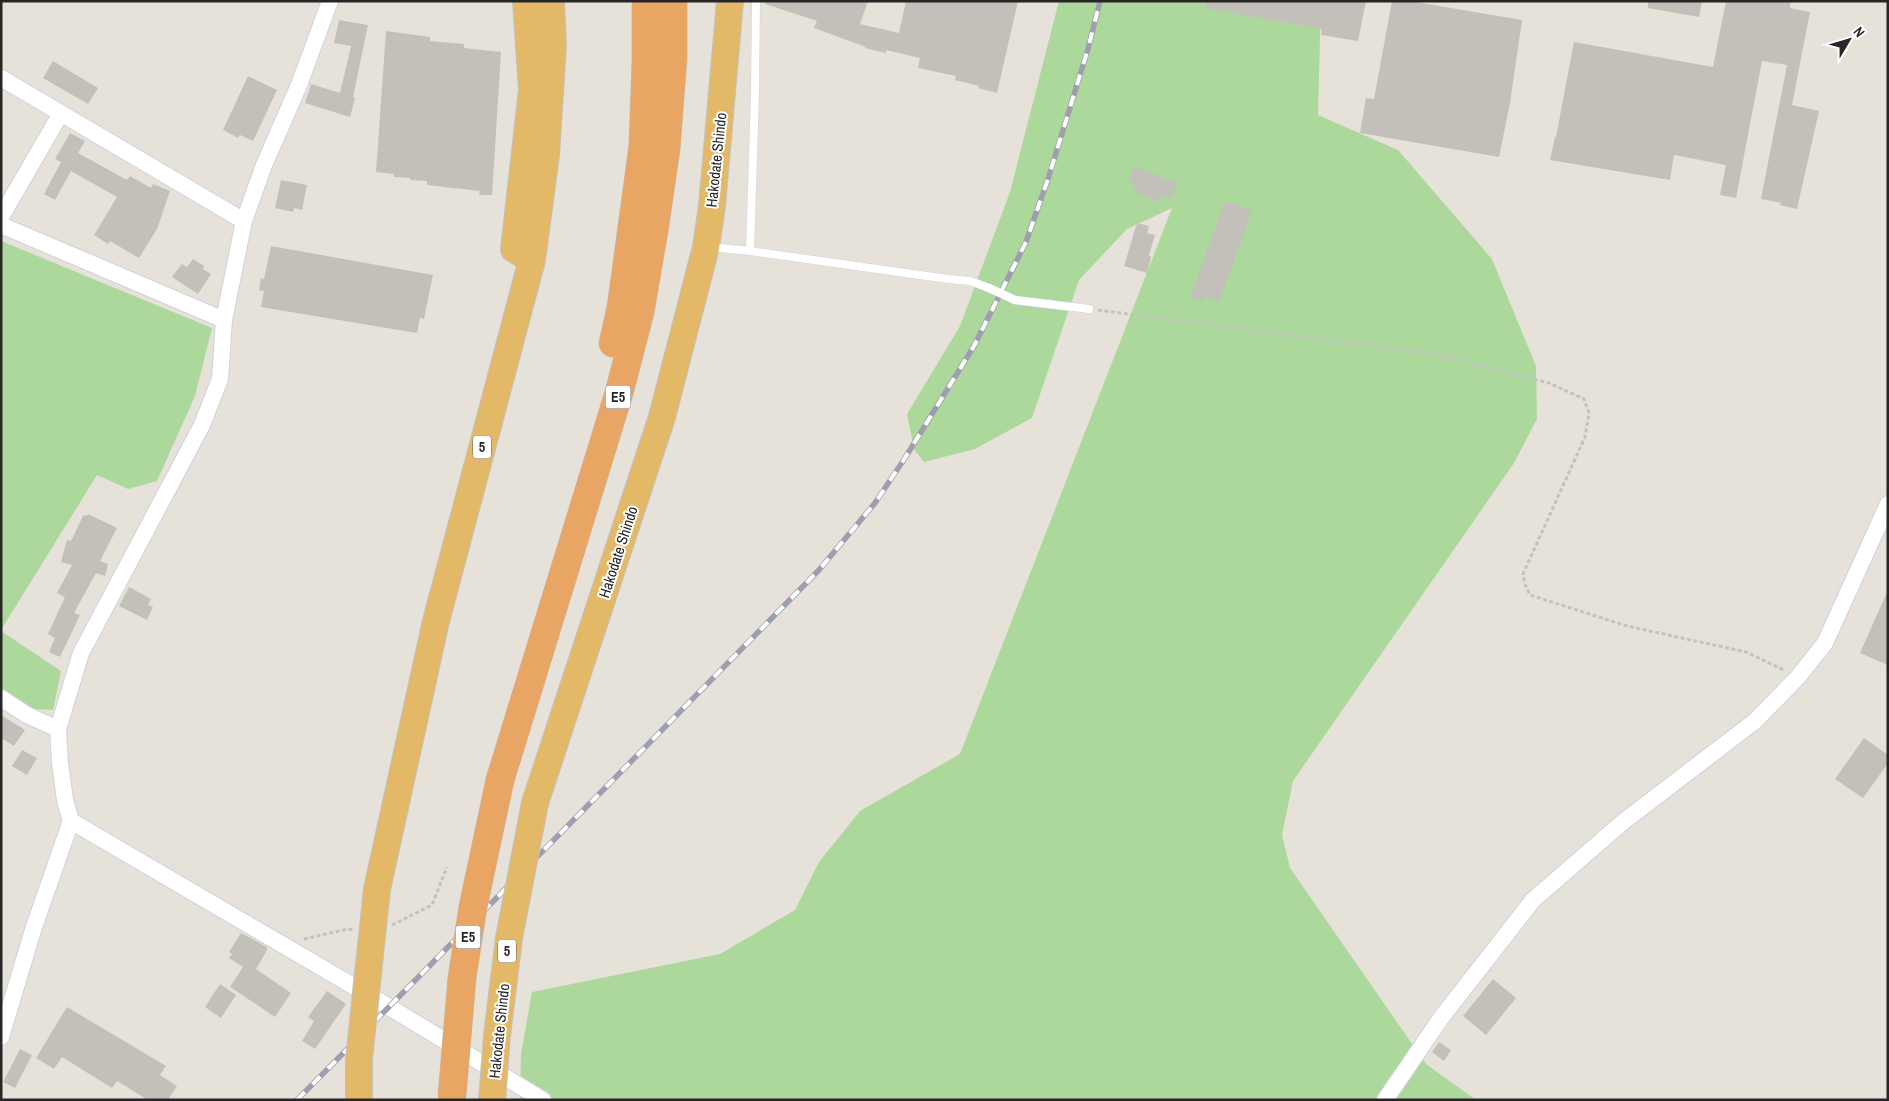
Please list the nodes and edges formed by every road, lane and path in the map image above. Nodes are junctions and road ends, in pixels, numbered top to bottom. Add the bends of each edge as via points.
1 (330, 1) edge
2 (526, 1) edge
3 (552, 1) edge
4 (646, 1) edge
5 (673, 1) edge
6 (730, 1) edge
7 (756, 1) edge
8 (1, 78) edge
9 (61, 113) junction
10 (1, 217) edge
11 (244, 221) junction
12 (1, 226) edge
13 (706, 247) junction
14 (750, 251) junction
15 (532, 260) junction
16 (1089, 309) joint
17 (224, 320) junction
18 (1888, 504) edge
19 (1798, 676) junction
20 (1, 698) edge
21 (58, 730) junction
22 (500, 780) junction
23 (72, 821) junction
24 (1, 1037) edge
25 (452, 1098) edge
26 (359, 1100) edge
27 (492, 1100) edge
28 (543, 1100) edge
29 (1385, 1100) edge

1 - 11 street
2 - 15 highway via 532,90 514,249
3 - 15 highway, 5 via 553,46 546,155
4 - 22 highway, E5 via 643,146 621,308 588,452
5 - 22 highway, E5 via 673,60 666,148 640,312 614,411
6 - 13 highway, Hakodate Shindo / 5
7 - 14 lane
8 - 9 street
9 - 10 street
9 - 11 street
11 - 17 street
12 - 17 street
13 - 14 lane
13 - 27 highway, Hakodate Shindo / 5, bridge via 662,417 535,803 509,938
14 - 16 lane, bridge via 970,281 1015,300
15 - 26 highway, 5, bridge via 436,621 377,889
16 - 19 path via 1434,354 1549,383 1584,399 1589,414 1585,437 1523,574 1530,594 1627,626 1746,652
17 - 21 street via 220,379 202,425 81,653
18 - 19 street via 1825,643
19 - 29 street via 1755,721 1622,822 1533,900 1442,1018
20 - 21 street
21 - 23 street via 65,800
22 - 25 highway, E5, bridge via 473,907 462,978
23 - 24 street via 33,930
23 - 28 street

